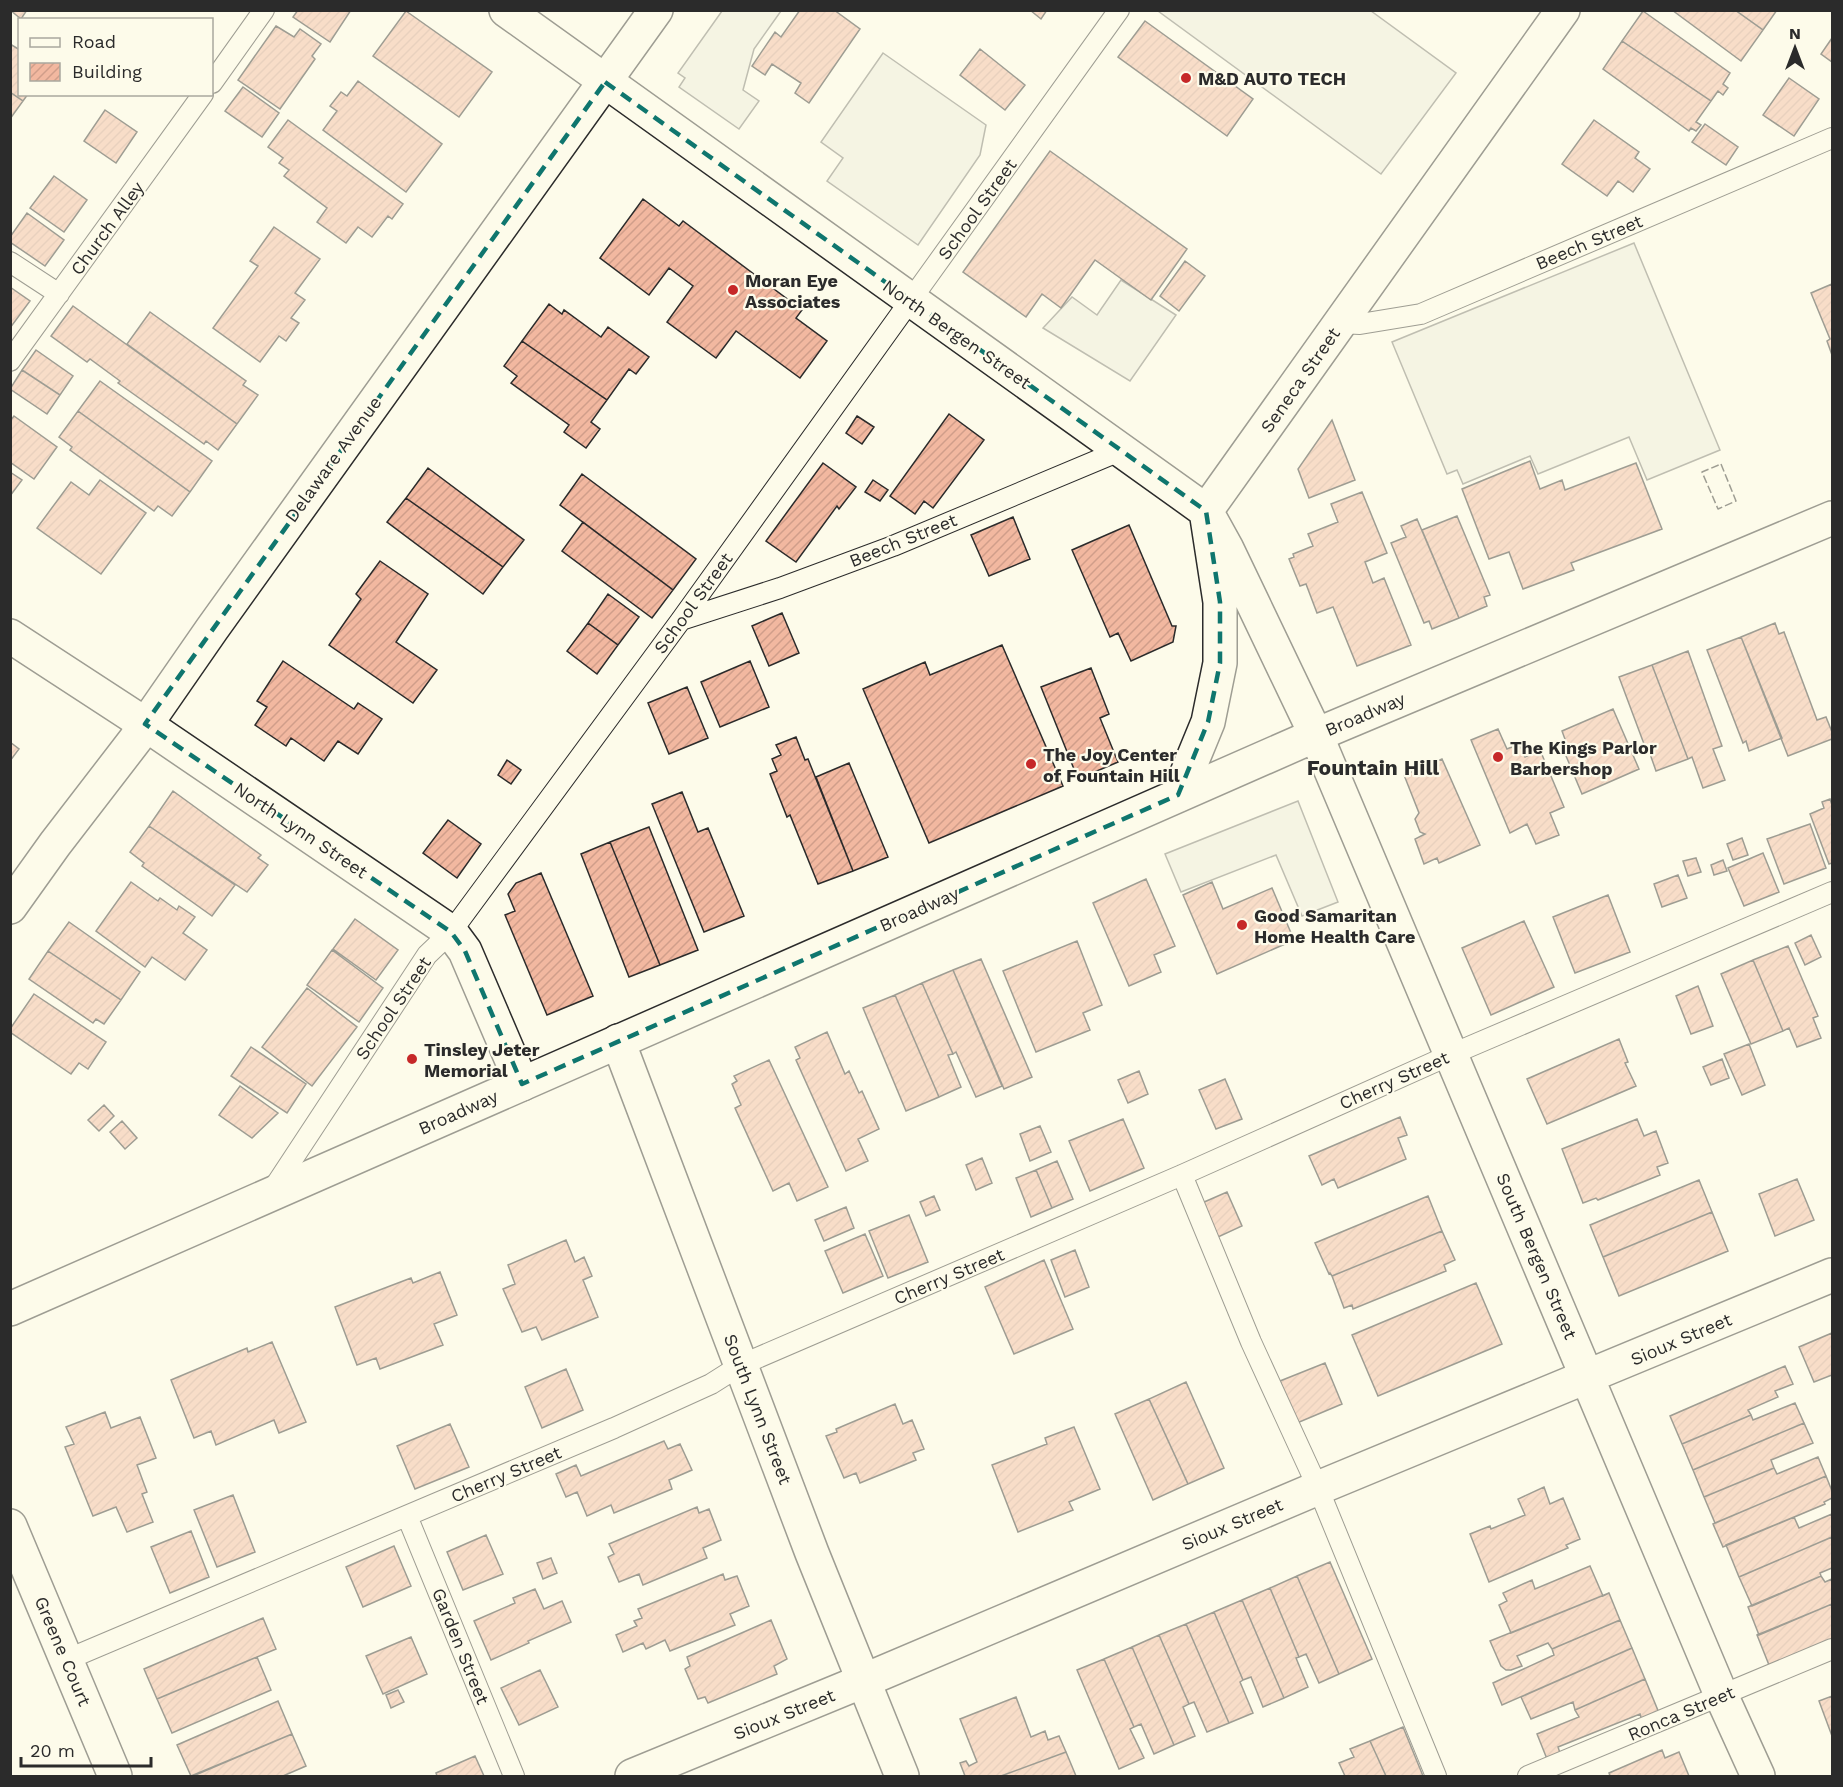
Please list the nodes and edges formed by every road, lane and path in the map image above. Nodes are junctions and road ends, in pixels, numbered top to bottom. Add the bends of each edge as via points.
1 (264, 10) edge
2 (506, 10) edge
3 (656, 10) edge
4 (1119, 10) edge
5 (1563, 10) edge
6 (213, 82) edge
7 (604, 82) junction
8 (202, 96) edge
9 (1833, 138) edge
10 (10, 262) edge
11 (59, 294) junction
12 (910, 301) junction
13 (1340, 323) junction
14 (10, 361) edge
15 (1122, 450) junction
16 (1206, 511) junction
17 (1833, 518) edge
18 (681, 620) junction
19 (10, 636) edge
20 (145, 724) junction
21 (1316, 735) junction
22 (1178, 795) junction
23 (1833, 892) edge
24 (10, 907) edge
25 (451, 932) junction
26 (618, 1041) junction
27 (1450, 1055) junction
28 (522, 1084) junction
29 (1182, 1175) junction
30 (268, 1196) junction
31 (1832, 1276) edge
32 (10, 1310) edge
33 (741, 1365) junction
34 (1589, 1377) junction
35 (1318, 1488) junction
36 (407, 1516) junction
37 (10, 1526) edge
38 (1833, 1649) edge
39 (66, 1660) junction
40 (863, 1681) junction
41 (1722, 1696) junction
42 (116, 1776) edge
43 (514, 1776) edge
44 (632, 1776) edge
45 (902, 1776) edge
46 (1436, 1776) edge
47 (1528, 1776) edge
48 (1758, 1776) edge

1 - 6 lane
2 - 7 street, North Bergen Street
3 - 7 street, Delaware Avenue
4 - 12 lane, School Street
5 - 13 street, Seneca Street
7 - 12 street, North Bergen Street
7 - 20 street, Delaware Avenue
8 - 11 lane, Church Alley
9 - 13 lane, Beech Street via 1421,315
10 - 11 lane
11 - 14 lane, Church Alley
12 - 15 street, North Bergen Street
12 - 18 lane, School Street
13 - 16 street, Seneca Street
15 - 16 street, North Bergen Street
15 - 18 lane, Beech Street via 893,546
16 - 21 street, North Bergen Street
16 - 22 street via 1220,602 1220,663 1208,722
17 - 21 street, Broadway
18 - 25 lane, School Street
19 - 20 street, North Lynn Street
20 - 24 street, Delaware Avenue
20 - 25 street, North Lynn Street
21 - 22 street, Broadway
21 - 27 street, South Bergen Street
22 - 26 street, Broadway
23 - 27 lane, Cherry Street
25 - 28 street, North Lynn Street via 465,951
25 - 30 lane, School Street via 427,955
26 - 28 street, Broadway
26 - 33 street, South Lynn Street
27 - 29 lane, Cherry Street
27 - 34 street, South Bergen Street
28 - 30 street, Broadway
29 - 33 lane, Cherry Street
29 - 35 lane via 1251,1342
30 - 32 street, Broadway
31 - 34 street, Sioux Street
33 - 36 lane, Cherry Street via 701,1389
33 - 40 street, South Lynn Street
34 - 35 street, Sioux Street
34 - 41 street, South Bergen Street
35 - 40 street, Sioux Street
35 - 46 lane
36 - 39 lane, Cherry Street
36 - 43 lane, Garden Street
37 - 39 street, Greene Court
38 - 41 lane, Ronca Street
39 - 42 street, Greene Court
40 - 44 street, Sioux Street
40 - 45 street, South Lynn Street
41 - 47 lane, Ronca Street
41 - 48 street, South Bergen Street

